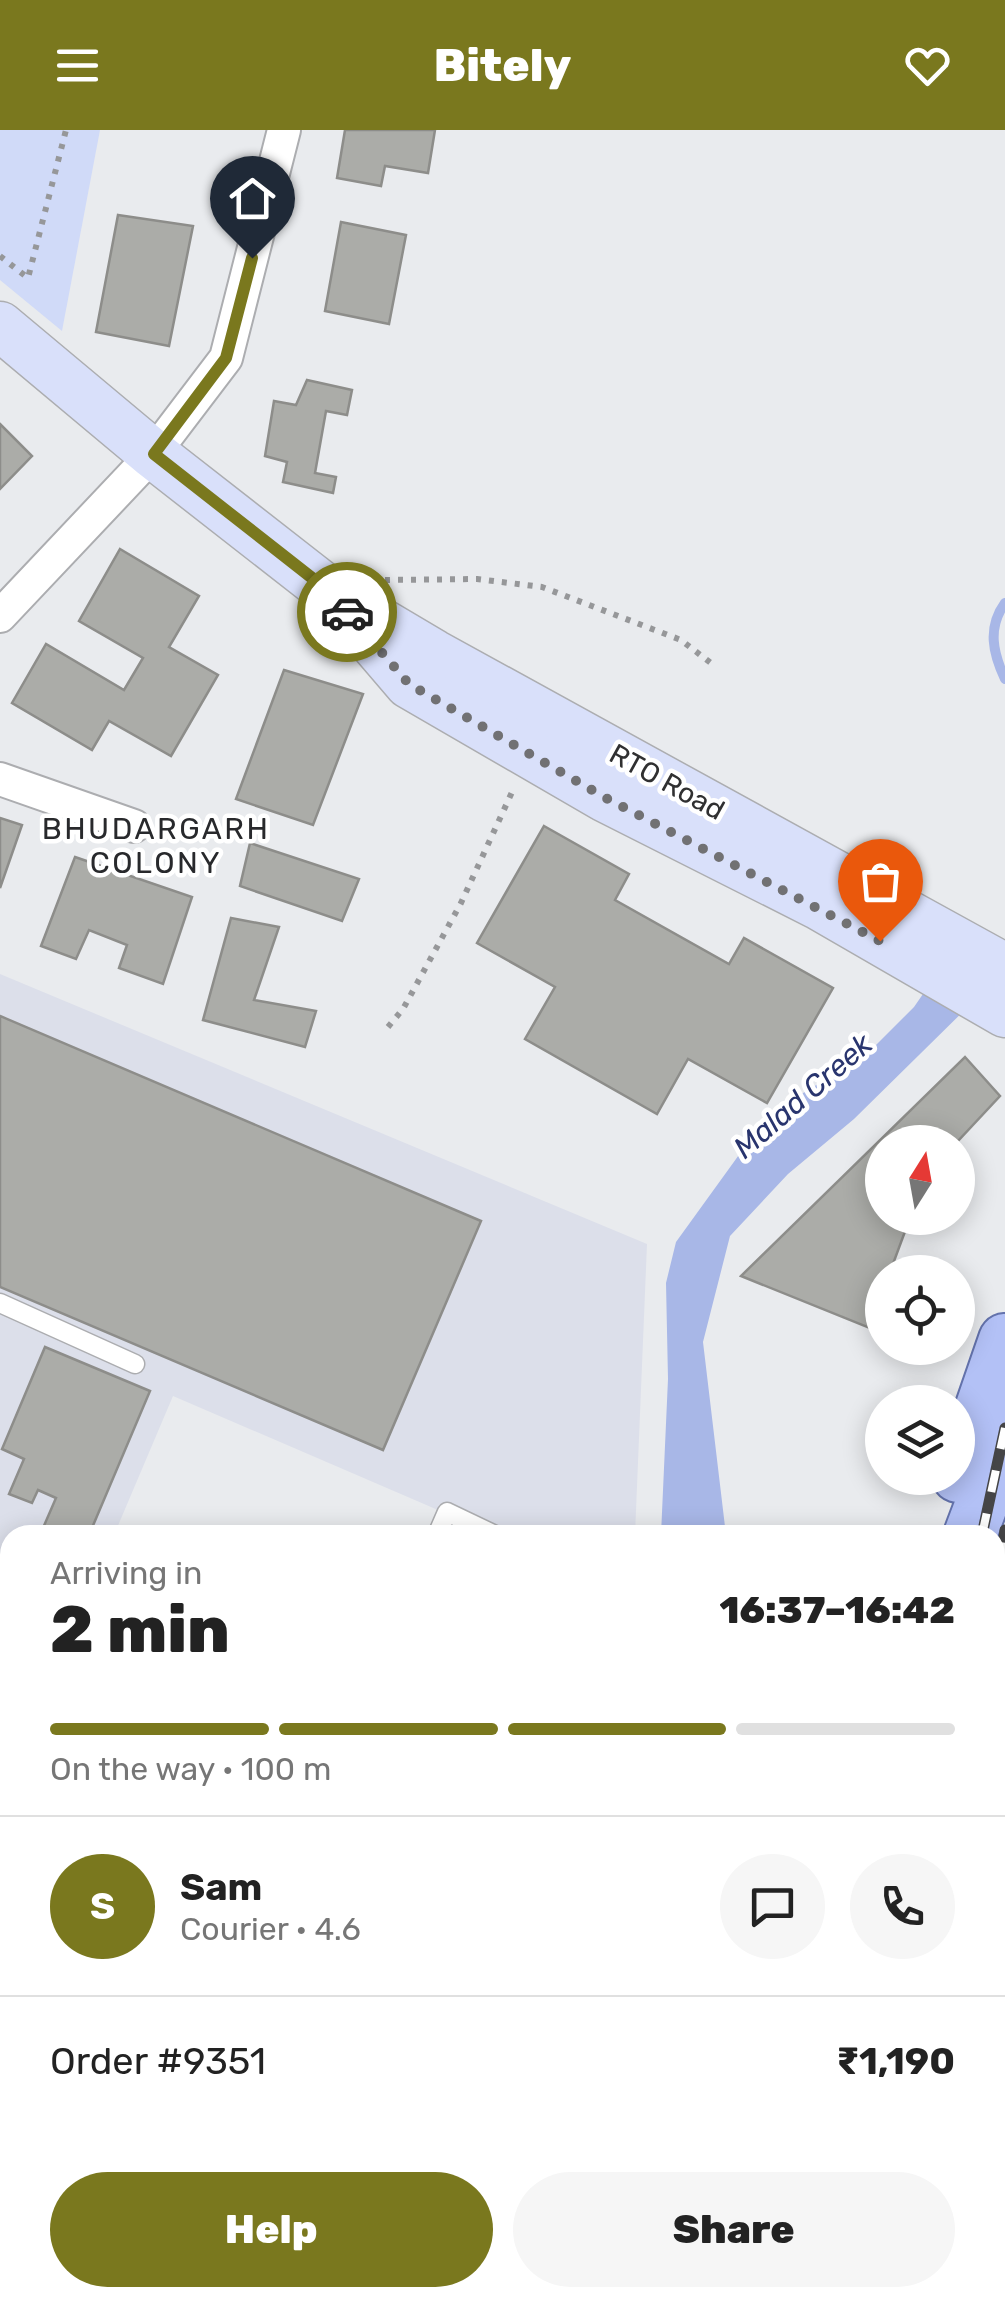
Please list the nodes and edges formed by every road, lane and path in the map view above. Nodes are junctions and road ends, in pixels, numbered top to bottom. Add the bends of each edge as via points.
1 (66, 130) edge
2 (284, 130) edge
3 (0, 256) edge
4 (0, 326) edge
5 (154, 454) junction
6 (322, 586) junction
7 (0, 616) edge
8 (716, 667) dead end
9 (539, 760) junction
10 (0, 779) edge
11 (134, 826) dead end
12 (1005, 968) edge
13 (1005, 1013) edge
14 (388, 1026) dead end
15 (0, 1303) edge
16 (1005, 1340) edge
17 (135, 1364) dead end
18 (975, 1426) edge
19 (1005, 1442) edge
20 (951, 1495) edge
21 (442, 1525) edge
22 (474, 1525) edge
23 (940, 1525) edge
24 (974, 1525) edge

1 - 3 path via 28,278
2 - 5 street via 226,358
4 - 5 street, RTO Road
5 - 6 street, RTO Road
5 - 7 street
6 - 8 path via 516,581 681,640
6 - 9 street, RTO Road via 409,684
6 - 12 street, RTO Road
9 - 13 street, RTO Road via 818,905
9 - 14 path via 520,772 461,902
10 - 11 street
15 - 17 lane
16 - 18 main road
19 - 24 main road
20 - 23 main road
21 - 22 lane via 447,1512

